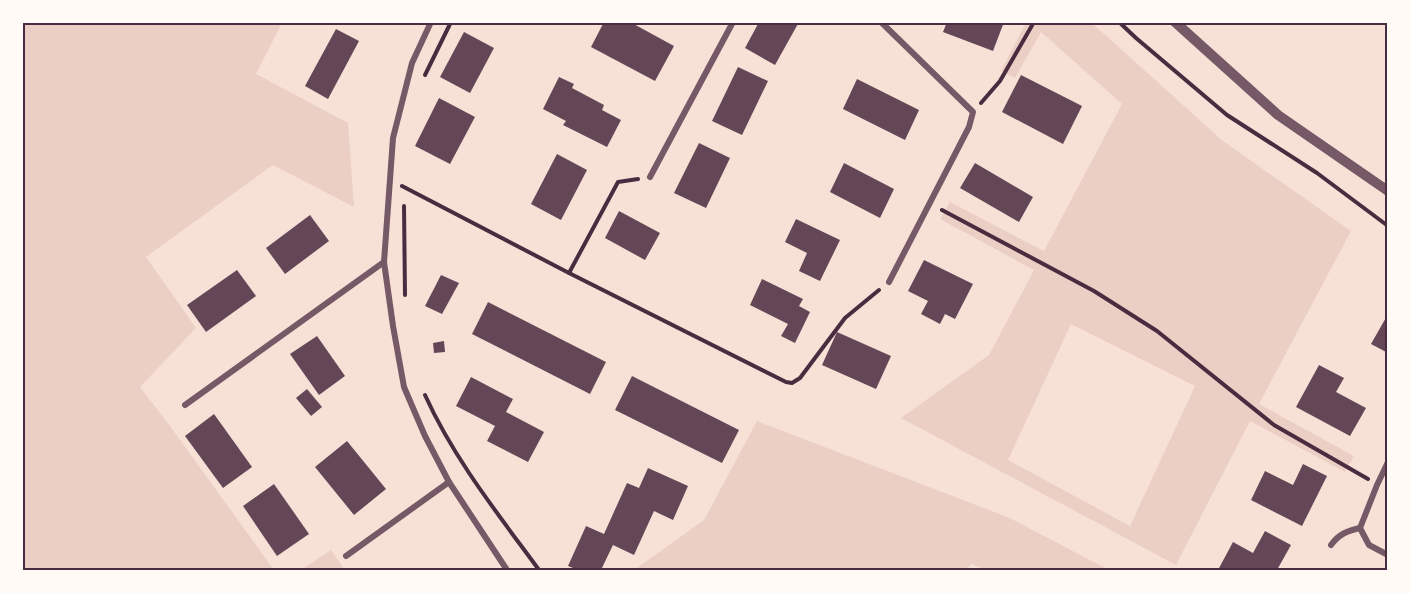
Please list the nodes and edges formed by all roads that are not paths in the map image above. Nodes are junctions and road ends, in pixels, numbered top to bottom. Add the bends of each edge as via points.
1 (430, 22) edge
2 (733, 22) edge
3 (882, 22) edge
4 (1175, 22) edge
5 (650, 177) road end
6 (1388, 191) edge
7 (384, 262) junction
8 (889, 282) road end
9 (185, 405) dead end
10 (1388, 462) edge
11 (449, 482) junction
12 (1359, 528) junction
13 (1331, 545) dead end
14 (1388, 555) edge
15 (346, 556) dead end
16 (507, 570) edge

1 - 7 street via 412,63 393,138
2 - 5 street
3 - 8 street via 973,112 969,127
4 - 6 street via 1278,115
7 - 9 street
7 - 11 street via 404,387
10 - 12 street
11 - 15 street
11 - 16 street
12 - 13 street via 1346,531
12 - 14 street via 1369,545

